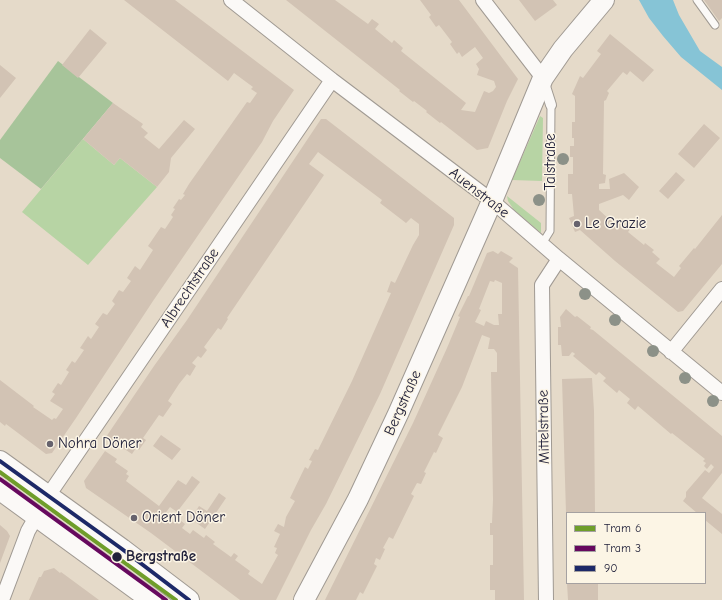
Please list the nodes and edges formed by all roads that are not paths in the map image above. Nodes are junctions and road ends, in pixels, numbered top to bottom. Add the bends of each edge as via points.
1 (231, 0) edge
2 (483, 0) edge
3 (603, 0) edge
4 (697, 0) edge
5 (715, 25) dead end
6 (543, 78) junction
7 (332, 80) junction
8 (551, 105) joint
9 (492, 201) junction
10 (542, 244) junction
11 (558, 259) junction
12 (722, 289) edge
13 (671, 352) junction
14 (722, 393) edge
15 (0, 461) edge
16 (0, 490) edge
17 (42, 506) junction
18 (2, 600) edge
19 (151, 600) edge
20 (189, 600) edge
21 (304, 600) edge
22 (546, 600) edge

1 - 7 street, Auenstraße
2 - 6 street
3 - 6 main road, Talstraße
4 - 5 lane
6 - 8 street, Talstraße
6 - 9 main road, Talstraße
7 - 9 street, Auenstraße
7 - 17 street, Albrechtstraße
8 - 10 lane, Talstraße via 550,231
9 - 10 street, Auenstraße
9 - 21 main road, Bergstraße via 358,499
10 - 11 street, Auenstraße
11 - 13 street, Auenstraße
11 - 22 street, Mittelstraße via 542,285
12 - 13 street
13 - 14 street, Auenstraße
15 - 17 main road
16 - 17 main road
17 - 18 street, Albrechtstraße via 28,531
17 - 19 main road
17 - 20 main road via 122,549

